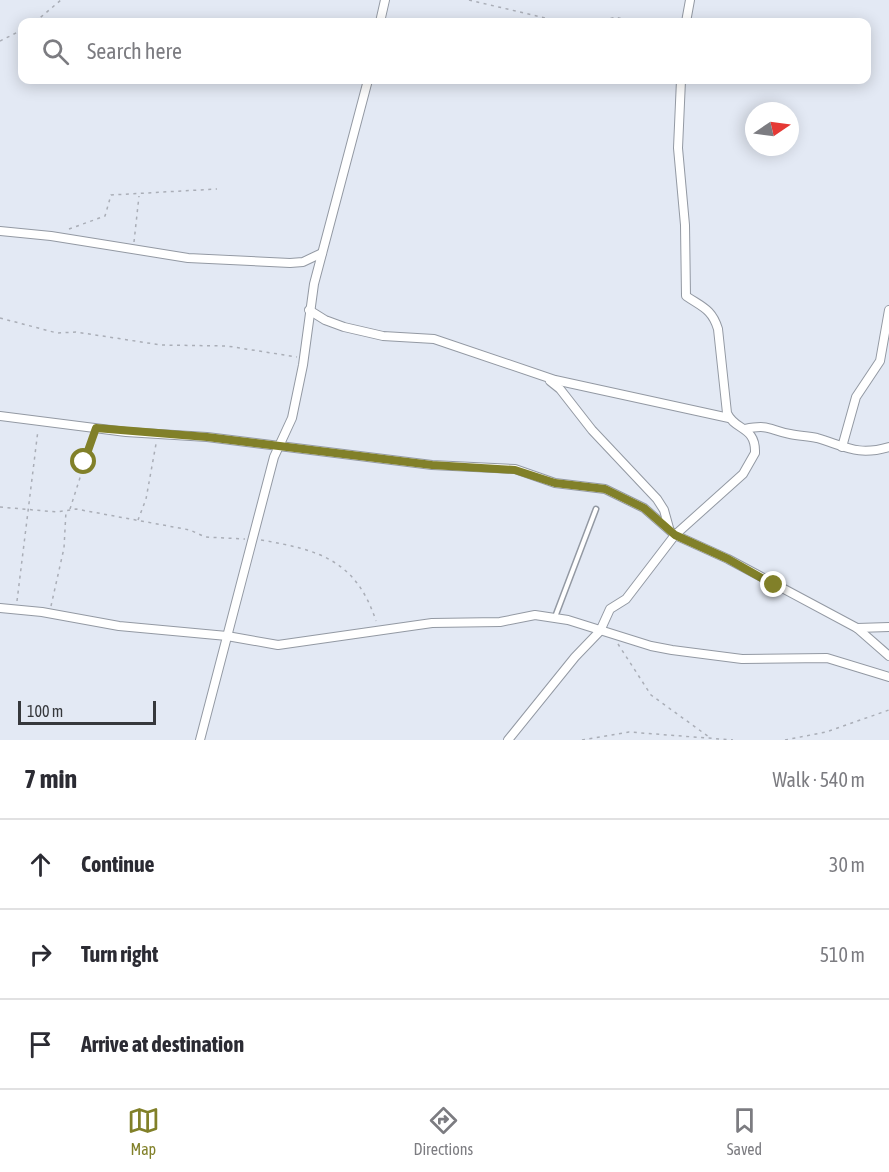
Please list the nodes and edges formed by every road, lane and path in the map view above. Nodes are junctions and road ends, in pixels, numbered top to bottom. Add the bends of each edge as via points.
1 (61, 0) edge
2 (384, 0) edge
3 (469, 0) edge
4 (690, 0) edge
5 (40, 18) edge
6 (381, 18) edge
7 (545, 18) edge
8 (687, 18) edge
9 (18, 32) edge
10 (0, 40) edge
11 (367, 84) edge
12 (681, 84) edge
13 (217, 189) dead end
14 (139, 195) junction
15 (69, 230) dead end
16 (0, 231) edge
17 (136, 248) junction
18 (322, 253) junction
19 (309, 310) junction
20 (889, 310) edge
21 (0, 318) edge
22 (304, 358) junction
23 (544, 376) junction
24 (0, 416) edge
25 (729, 418) junction
26 (38, 420) junction
27 (96, 428) junction
28 (745, 429) junction
29 (158, 434) junction
30 (278, 446) junction
31 (842, 447) junction
32 (889, 447) edge
33 (0, 507) edge
34 (28, 509) junction
35 (70, 509) junction
36 (596, 509) dead end
37 (66, 510) junction
38 (138, 522) junction
39 (673, 532) junction
40 (253, 539) junction
41 (0, 608) edge
42 (17, 609) junction
43 (49, 613) junction
44 (555, 618) junction
45 (889, 627) edge
46 (857, 628) junction
47 (379, 630) junction
48 (600, 631) junction
49 (612, 634) junction
50 (226, 636) junction
51 (889, 656) edge
52 (889, 677) edge
53 (889, 710) edge
54 (710, 738) junction
55 (200, 740) edge
56 (508, 740) edge
57 (582, 740) edge
58 (734, 740) edge
59 (785, 740) edge

1 - 5 path
2 - 6 street
3 - 7 path
4 - 8 street
9 - 10 path
11 - 18 street
12 - 25 street via 678,148 686,296 714,316
13 - 14 path
14 - 15 path via 111,195 105,216
14 - 17 path
16 - 17 street
17 - 18 street via 188,258 290,263
18 - 19 street
19 - 22 street
19 - 23 street via 344,327 383,336 434,339
20 - 31 street via 880,361 856,397
21 - 22 path via 57,333 76,332 161,345 227,346
22 - 30 street via 292,418
23 - 25 street
23 - 39 street via 657,499
24 - 26 street
25 - 28 street
26 - 27 street
26 - 34 path via 38,451
27 - 29 street
27 - 35 path
28 - 31 street via 767,426
28 - 39 street via 753,439 755,453 743,474
29 - 30 street
29 - 38 path
30 - 39 street via 432,465 515,470 555,483 605,489 644,508
30 - 40 street
31 - 32 street via 867,452
33 - 34 path
34 - 37 path
34 - 42 path
35 - 37 path
35 - 38 path
36 - 44 lane
37 - 43 path via 64,549
38 - 40 path via 189,530 205,537
39 - 46 street
39 - 48 street via 626,599 610,609
40 - 47 path via 313,551 345,567 366,597
40 - 50 street
41 - 42 street
42 - 43 street
43 - 50 street via 118,626
44 - 47 street via 535,615 500,622 432,623
44 - 48 street
45 - 46 street
46 - 51 street
47 - 50 street via 278,645
48 - 49 street
48 - 56 street via 574,657
49 - 52 street via 651,646 714,657 834,659
49 - 54 path via 651,695
50 - 55 street
53 - 59 path via 826,732
54 - 57 path via 629,732
54 - 58 path

